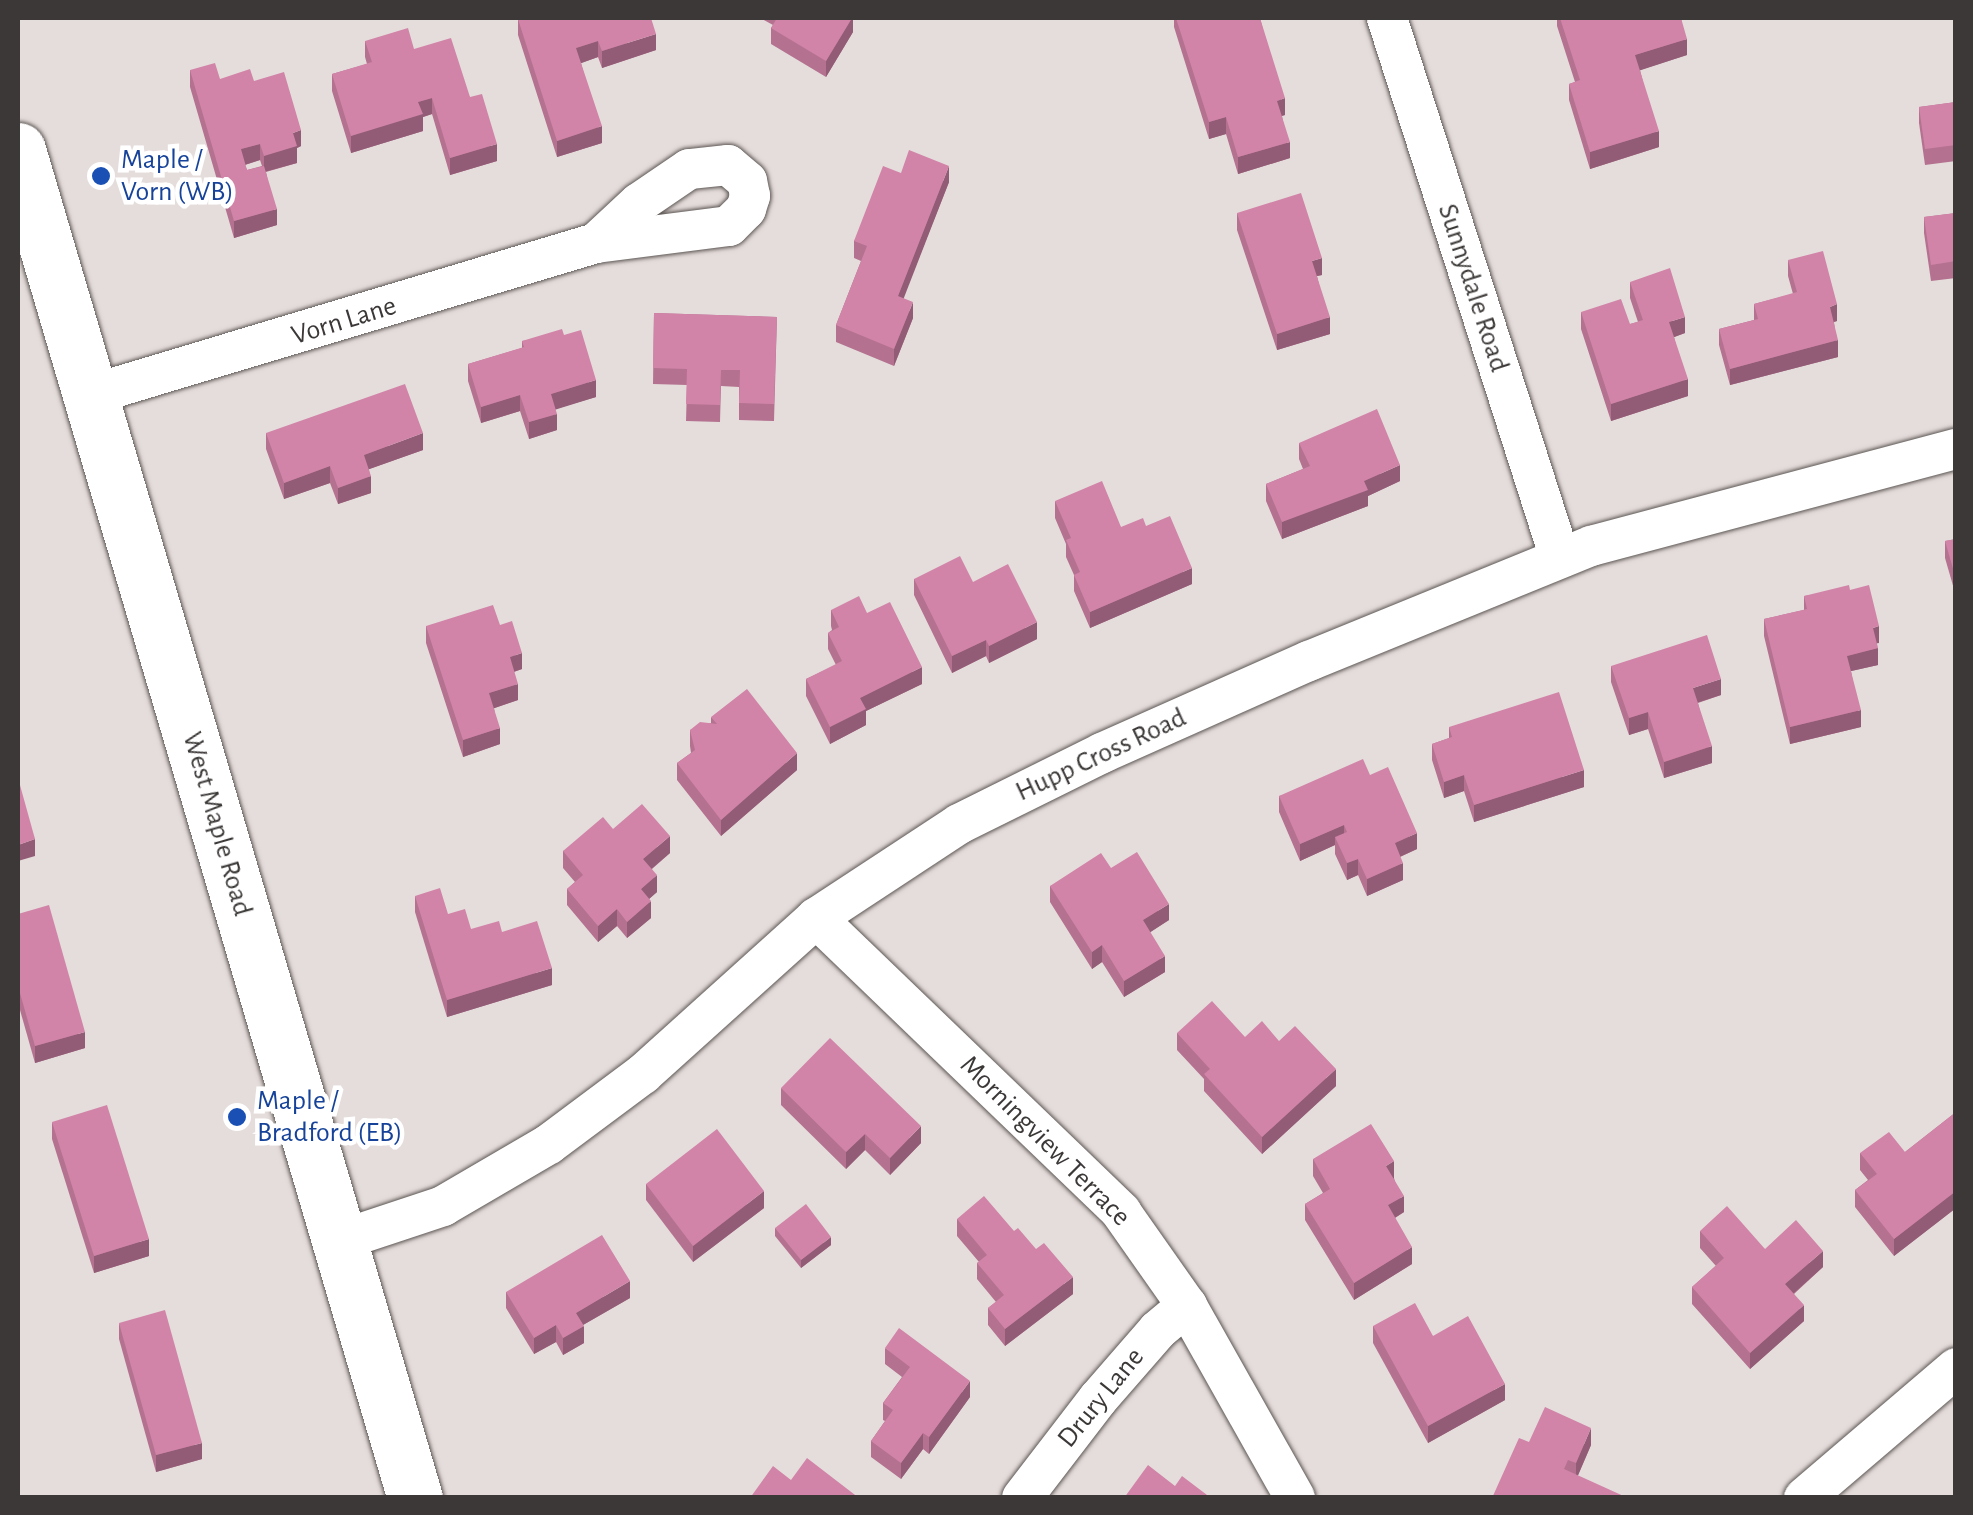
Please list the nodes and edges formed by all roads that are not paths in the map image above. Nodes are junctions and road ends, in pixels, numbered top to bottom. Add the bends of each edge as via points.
1 (1387, 18) edge
2 (18, 150) edge
3 (596, 243) dead end
4 (90, 395) junction
5 (1956, 449) edge
6 (1560, 558) junction
7 (816, 918) junction
8 (341, 1240) junction
9 (1188, 1306) junction
10 (1956, 1368) edge
11 (414, 1498) edge
12 (1022, 1498) edge
13 (1295, 1498) edge
14 (1804, 1498) edge

1 - 6 street, Sunnydale Road
2 - 4 main road, West Maple Road
3 - 4 street, Vorn Lane
4 - 8 main road, West Maple Road
5 - 6 street, Hupp Cross Road
6 - 7 street, Hupp Cross Road via 1102,752 959,824
7 - 8 street, Hupp Cross Road via 643,1074 549,1144 442,1206
7 - 9 street, Morningview Terrace via 1121,1212
8 - 11 main road, West Maple Road
9 - 12 street, Drury Lane via 1134,1358
9 - 13 street, Morningview Terrace
10 - 14 street

